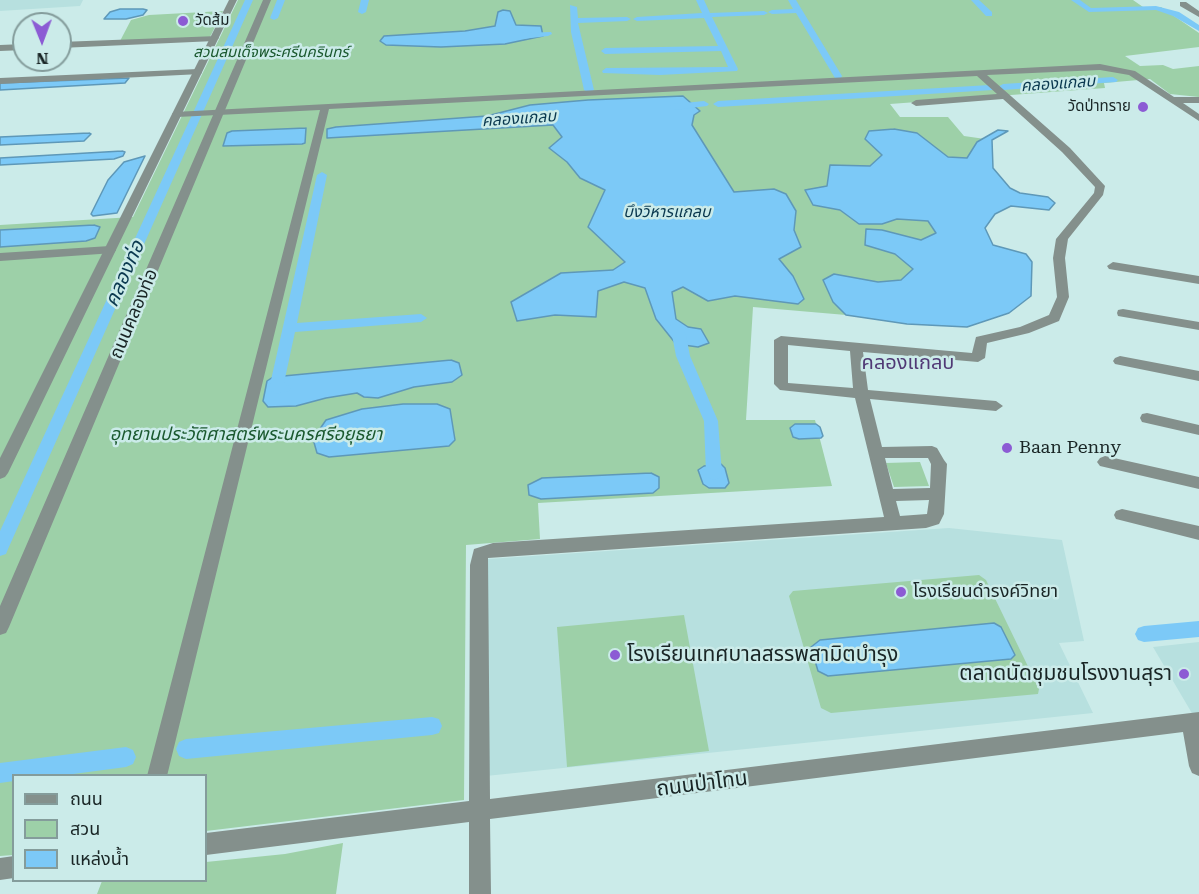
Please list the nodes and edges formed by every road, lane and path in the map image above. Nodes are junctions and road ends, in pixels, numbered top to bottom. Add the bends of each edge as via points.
1 (233, 0) edge
2 (267, 0) edge
3 (1183, 4) dead end
4 (1199, 15) edge
5 (215, 38) junction
6 (72, 44) edge
7 (198, 72) junction
8 (980, 73) junction
9 (0, 81) edge
10 (1006, 96) junction
11 (1174, 100) junction
12 (1199, 100) edge
13 (916, 103) dead end
14 (324, 107) junction
15 (215, 112) junction
16 (183, 113) junction
17 (1199, 118) edge
18 (108, 255) junction
19 (0, 256) edge
20 (0, 266) edge
21 (1113, 266) dead end
22 (1199, 280) edge
23 (1124, 313) dead end
24 (1199, 326) edge
25 (856, 347) junction
26 (1120, 361) dead end
27 (1199, 376) edge
28 (861, 394) junction
29 (996, 406) dead end
30 (1147, 418) dead end
31 (1199, 430) edge
32 (876, 453) junction
33 (1105, 462) dead end
34 (0, 473) edge
35 (1199, 483) edge
36 (937, 494) junction
37 (887, 495) junction
38 (1122, 515) dead end
39 (894, 523) junction
40 (1199, 533) edge
41 (4, 602) edge
42 (0, 627) edge
43 (1195, 722) edge
44 (1199, 766) edge
45 (157, 774) edge
46 (478, 812) junction
47 (207, 844) edge
48 (480, 894) edge

1 - 5 street
2 - 15 street, ถนนคลองท่อ
3 - 4 street
5 - 6 street
5 - 7 street
7 - 9 street
7 - 16 street
8 - 10 street
8 - 11 street via 1110,68 1132,73
8 - 14 street
10 - 13 street
10 - 25 street via 1100,186 1099,193 1062,239 1059,258 1063,297 1054,318 981,340 978,358
11 - 12 street
11 - 17 street
14 - 15 street
14 - 45 street
15 - 16 street
15 - 41 street, ถนนคลองท่อ
16 - 18 street
18 - 19 street
18 - 20 street
18 - 34 street
21 - 22 street
23 - 24 street
25 - 28 street
25 - 28 street via 781,340 781,384
26 - 27 street
28 - 29 street
28 - 32 street
30 - 31 street
32 - 36 street via 933,452 939,464
32 - 37 street
33 - 35 street
36 - 37 street
36 - 39 street via 933,519
37 - 39 street
38 - 40 street
39 - 46 street via 493,550 480,554
41 - 42 street, ถนนคลองท่อ
43 - 44 street
43 - 46 street, ถนนป่าโทน
46 - 47 street, ถนนป่าโทน
46 - 48 street

